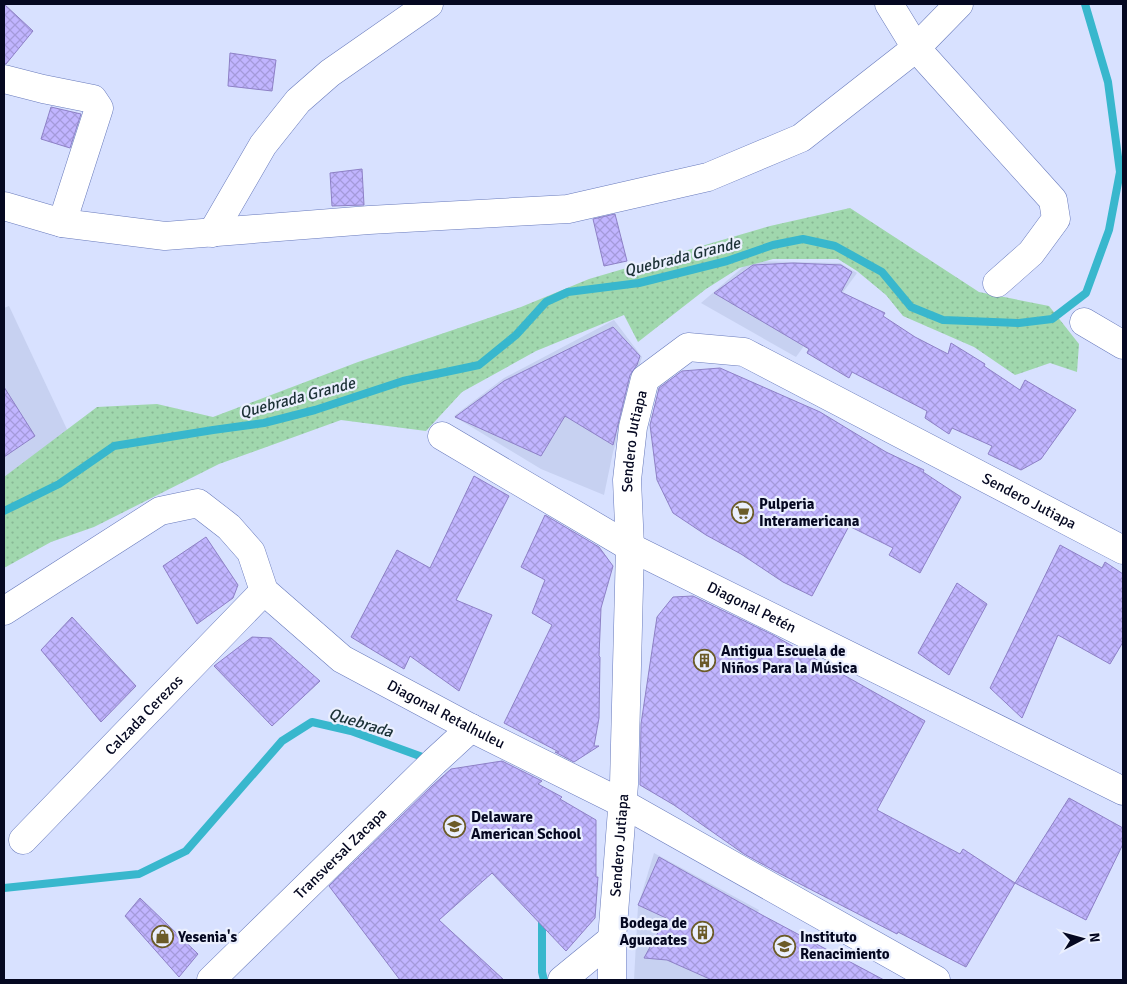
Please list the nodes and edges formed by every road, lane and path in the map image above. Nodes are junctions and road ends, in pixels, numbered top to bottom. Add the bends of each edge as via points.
1 (429, 4) edge
2 (889, 4) edge
3 (959, 4) edge
4 (916, 48) junction
5 (4, 79) edge
6 (4, 206) edge
7 (62, 223) junction
8 (212, 233) junction
9 (998, 284) dead end
10 (1084, 322) dead end
11 (1123, 345) edge
12 (442, 436) dead end
13 (630, 548) junction
14 (1123, 550) edge
15 (264, 591) junction
16 (4, 611) edge
17 (471, 728) junction
18 (1123, 791) edge
19 (622, 803) junction
20 (23, 840) dead end
21 (612, 939) junction
22 (211, 980) edge
23 (562, 980) edge
24 (612, 980) edge
25 (936, 980) edge

1 - 8 street via 330,72 298,101 263,144
2 - 4 street
3 - 4 street
4 - 8 street via 801,138 708,177 568,209
4 - 9 street via 1053,200 1056,219 1031,253
5 - 7 street via 93,99 98,108
6 - 7 street
7 - 8 street via 165,236
10 - 11 street
12 - 13 street, Diagonal Petén
13 - 14 street, Sendero Jutiapa via 628,480 633,427 645,378 688,347 744,352
13 - 18 street, Diagonal Petén
13 - 19 street, Sendero Jutiapa
15 - 16 street via 251,552 229,527 198,503 160,511
15 - 17 street, Diagonal Retalhuleu via 342,659
15 - 20 street, Calzada Cerezos
17 - 19 street, Diagonal Retalhuleu
17 - 22 street, Transversal Zacapa
19 - 21 street, Sendero Jutiapa
19 - 25 street, Diagonal Retalhuleu
21 - 23 street
21 - 24 street, Sendero Jutiapa

